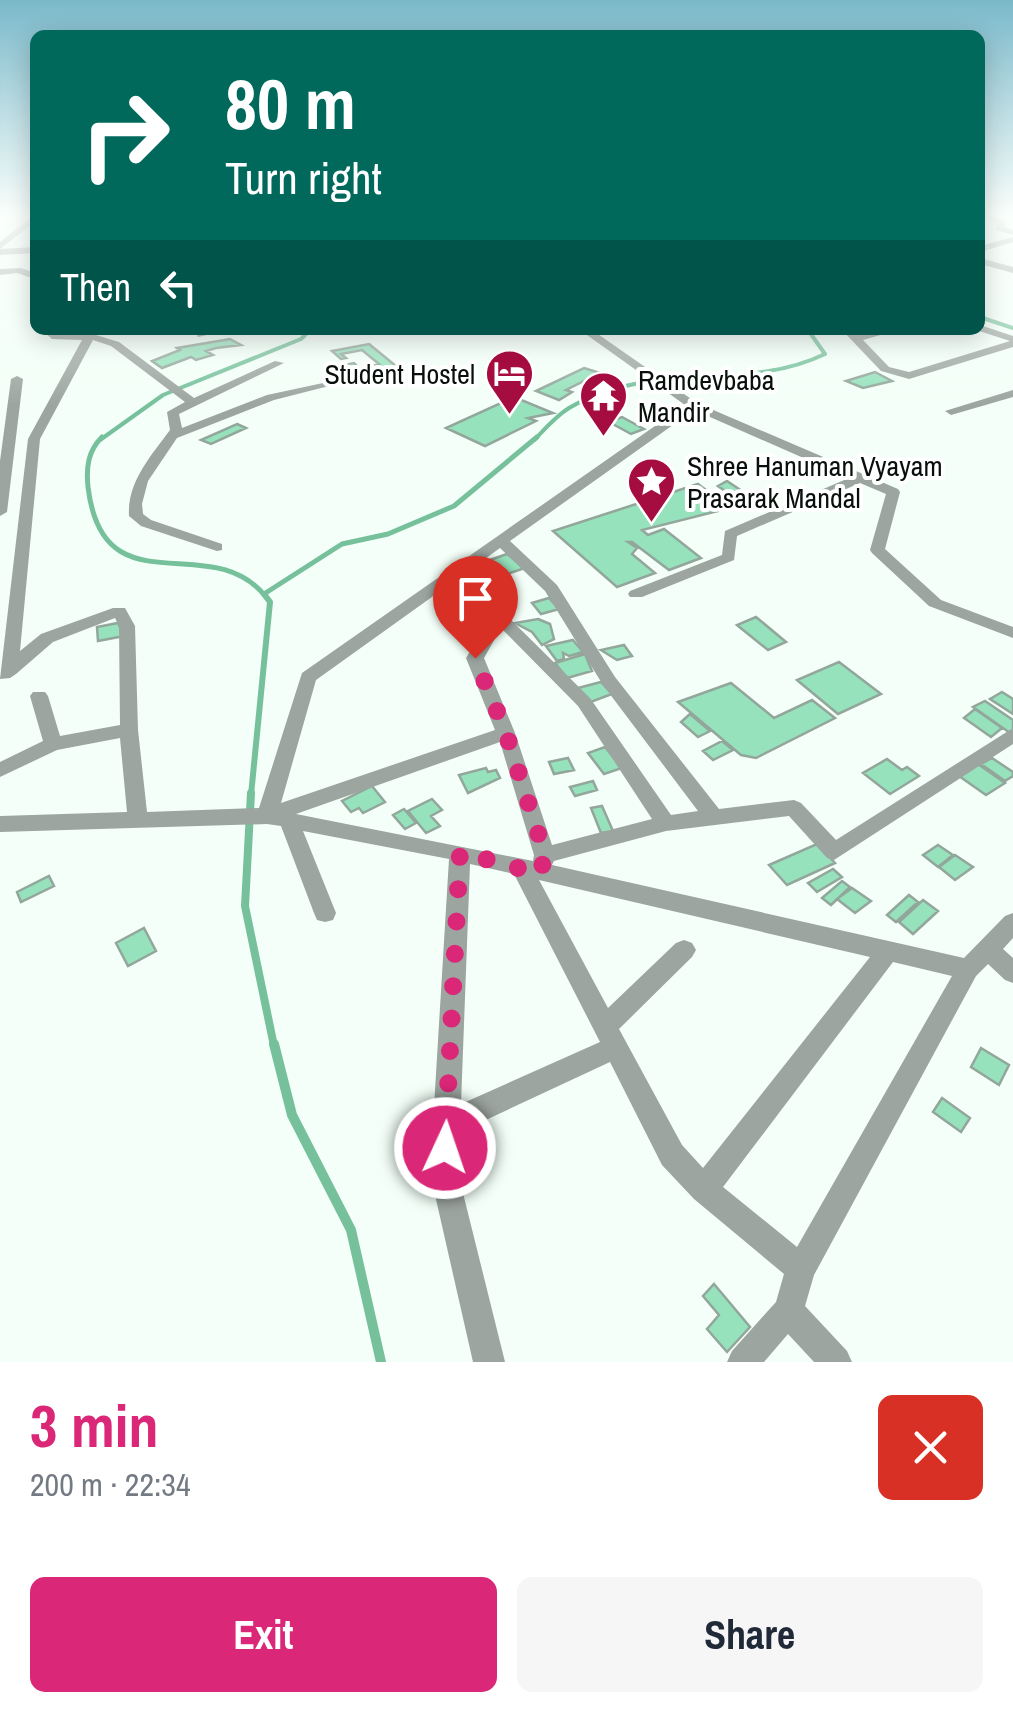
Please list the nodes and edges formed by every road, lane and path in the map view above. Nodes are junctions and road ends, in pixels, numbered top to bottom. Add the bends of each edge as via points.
1 (985, 330) edge
2 (92, 335) edge
3 (95, 335) edge
4 (591, 335) edge
5 (854, 335) edge
6 (871, 335) edge
7 (858, 338) junction
8 (1013, 342) edge
9 (279, 363) dead end
10 (17, 378) dead end
11 (323, 386) dead end
12 (1013, 393) edge
13 (193, 399) junction
14 (692, 405) junction
15 (951, 410) dead end
16 (231, 412) junction
17 (174, 434) junction
18 (860, 478) junction
19 (0, 512) edge
20 (503, 543) junction
21 (217, 547) dead end
22 (466, 564) junction
23 (636, 594) dead end
24 (499, 617) junction
25 (1013, 633) edge
26 (5, 674) edge
27 (39, 696) dead end
28 (128, 730) junction
29 (506, 733) junction
30 (1013, 735) edge
31 (53, 744) junction
32 (0, 770) edge
33 (712, 814) junction
34 (271, 818) junction
35 (138, 819) junction
36 (666, 823) junction
37 (0, 824) edge
38 (460, 852) junction
39 (536, 866) junction
40 (325, 913) dead end
41 (1013, 923) edge
42 (684, 950) dead end
43 (888, 951) junction
44 (978, 959) junction
45 (1013, 973) edge
46 (610, 1037) junction
47 (446, 1124) junction
48 (704, 1188) junction
49 (801, 1269) junction
50 (788, 1311) junction
51 (490, 1362) edge
52 (742, 1362) edge
53 (836, 1362) edge

1 - 8 street
2 - 26 street via 34,439
3 - 13 street
4 - 14 street
5 - 7 street
6 - 7 street
7 - 8 street via 885,369 910,376
9 - 13 street
10 - 19 street
11 - 16 street
12 - 15 street
13 - 16 street
13 - 17 street via 173,412
14 - 18 street
14 - 20 street
16 - 17 street
17 - 21 street via 153,459 136,516
18 - 23 street via 730,534 729,556
18 - 25 street via 893,492 876,550 935,603
20 - 22 street
20 - 33 street via 551,588 608,681
22 - 24 street
22 - 34 street via 308,677
24 - 29 street via 475,658
24 - 36 street via 584,702
26 - 28 street via 47,638 119,611 127,626
27 - 31 street
28 - 31 street
28 - 35 street
29 - 34 street
29 - 39 street
30 - 33 street via 834,852 794,808
31 - 32 street
33 - 36 street
34 - 35 street
34 - 38 street
34 - 40 street
35 - 37 street
36 - 39 street
38 - 39 street
38 - 47 street
39 - 43 street
39 - 46 street
41 - 44 street
42 - 46 street
43 - 44 street
43 - 48 street
44 - 45 street
44 - 49 street
46 - 47 street
46 - 48 street via 672,1155
47 - 51 street via 444,1173
48 - 49 street
49 - 50 street
50 - 52 street
50 - 53 street

